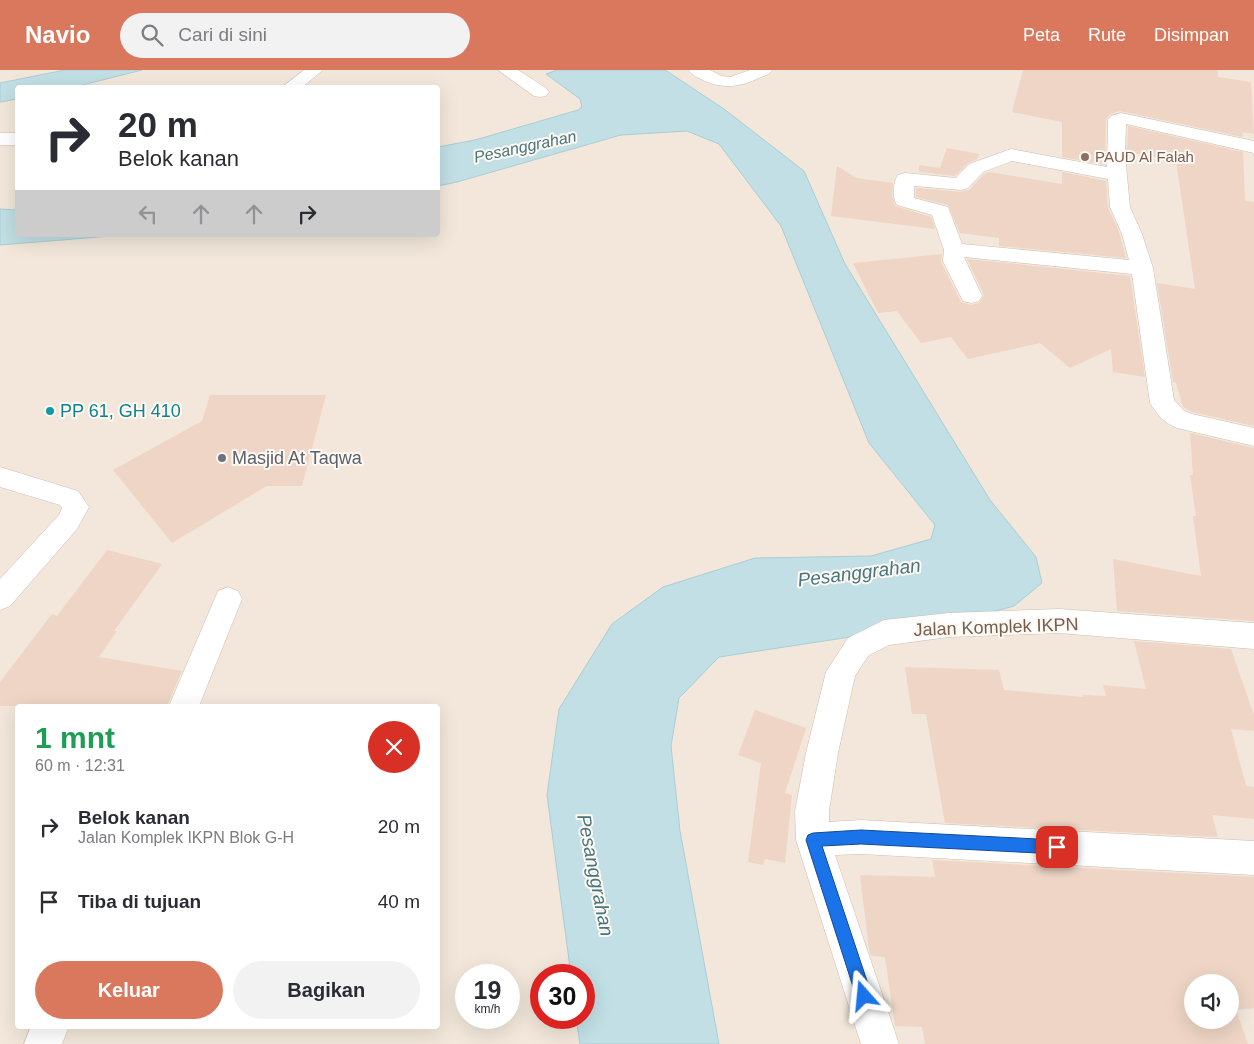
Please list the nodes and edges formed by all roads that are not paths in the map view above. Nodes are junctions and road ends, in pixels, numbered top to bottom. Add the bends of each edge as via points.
1 (315, 70) edge
2 (697, 70) edge
3 (764, 70) edge
4 (513, 71) edge
5 (293, 85) edge
6 (540, 92) dead end
7 (0, 139) edge
8 (15, 139) edge
9 (1254, 147) edge
10 (1117, 175) junction
11 (954, 250) junction
12 (1142, 268) junction
13 (971, 296) dead end
14 (1254, 437) edge
15 (0, 477) edge
16 (0, 598) edge
17 (228, 599) dead end
18 (1254, 636) edge
19 (185, 704) edge
20 (813, 840) junction
21 (1254, 858) edge
22 (49, 1029) edge
23 (43, 1044) edge
24 (880, 1044) edge

1 - 5 street
2 - 3 street via 714,79 736,82
4 - 6 street
7 - 8 street
9 - 10 street via 1118,118
10 - 11 street via 1011,155 976,168 961,184 905,179 904,201 941,211
10 - 12 street via 1120,207
11 - 12 street
11 - 13 street via 954,261
12 - 14 street via 1162,403 1175,417 1186,422
15 - 16 street via 69,498 76,507 68,522
17 - 19 street
18 - 20 street, Jalan Komplek IKPN via 1059,621 949,625 884,633 858,647 841,672 812,811
20 - 21 street via 861,837
20 - 24 street, Jalan Komplek IKPN
22 - 23 street

